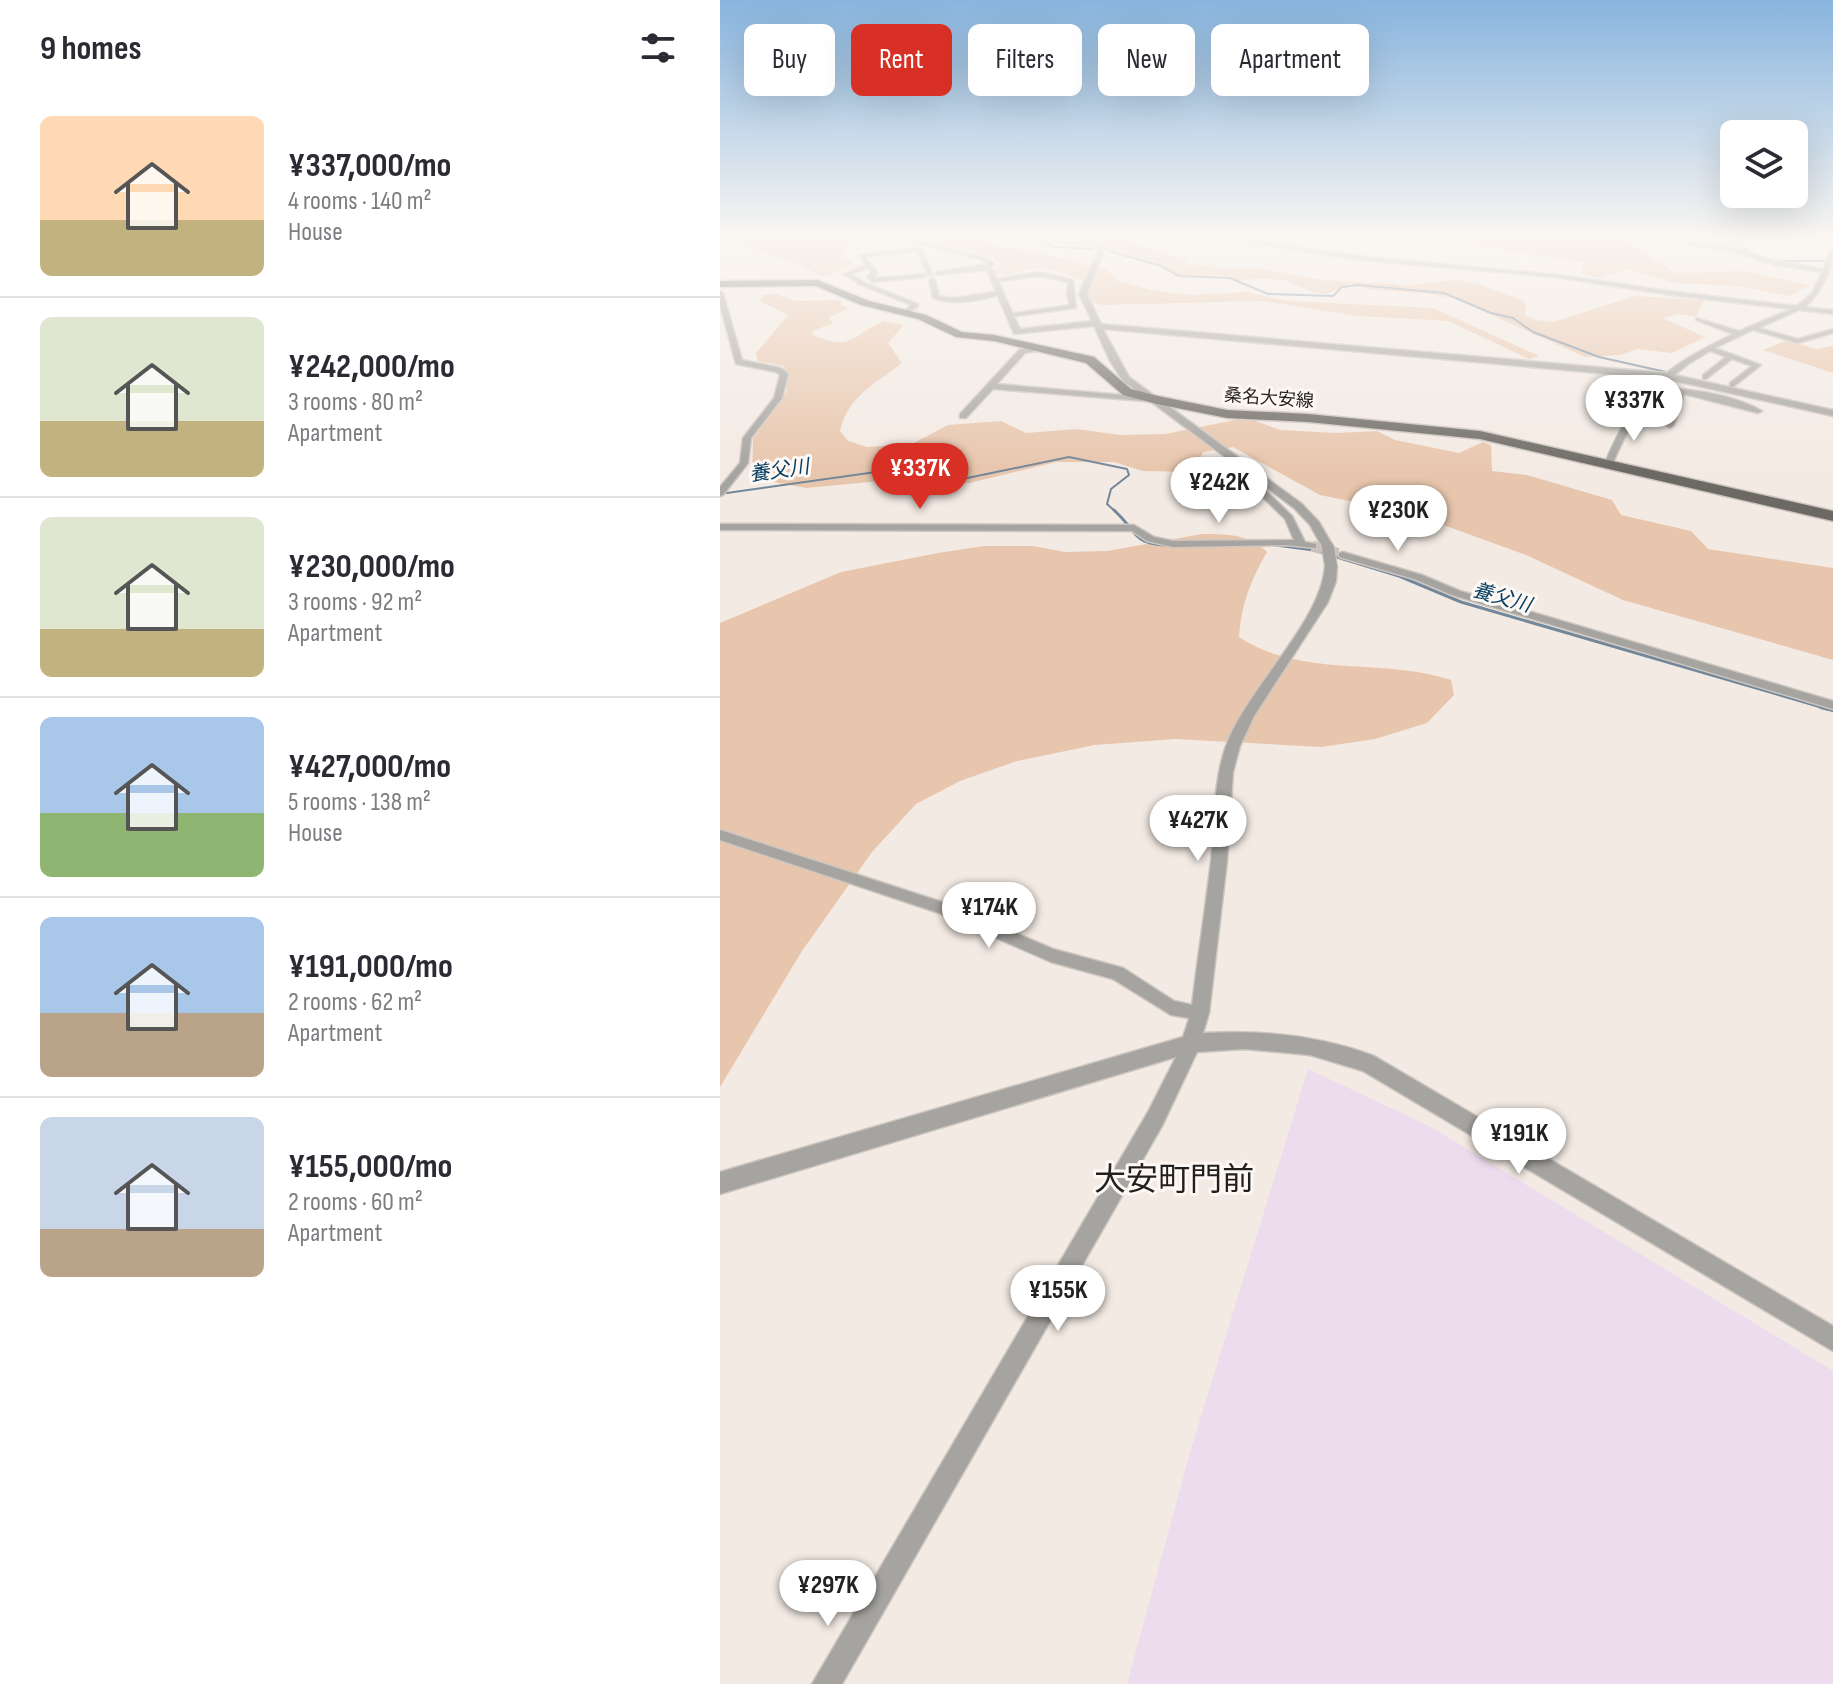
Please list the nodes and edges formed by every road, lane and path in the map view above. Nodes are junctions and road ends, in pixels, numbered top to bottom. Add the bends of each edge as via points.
1 (726, 315) edge
2 (911, 315) edge
3 (1020, 315) edge
4 (1094, 315) edge
5 (1783, 315) edge
6 (1010, 316) joint
7 (1698, 319) dead end
8 (1770, 320) junction
9 (1098, 324) junction
10 (1752, 328) junction
11 (1833, 331) edge
12 (1767, 332) junction
13 (1739, 334) junction
14 (1707, 348) junction
15 (1033, 349) junction
16 (1731, 356) junction
17 (1666, 376) junction
18 (1706, 377) dead end
19 (1733, 385) dead end
20 (991, 386) junction
21 (1655, 389) junction
22 (1682, 390) junction
23 (1157, 400) junction
24 (1758, 411) dead end
25 (1833, 413) edge
26 (963, 416) dead end
27 (1670, 425) dead end
28 (1609, 463) junction
29 (1247, 468) junction
30 (720, 492) edge
31 (1833, 516) edge
32 (720, 527) edge
33 (1343, 555) tunnel mouth
34 (1833, 705) edge
35 (720, 835) edge
36 (1200, 1013) junction
37 (1192, 1043) junction
38 (720, 1183) edge
39 (1833, 1339) edge
40 (826, 1684) edge

1 - 30 street via 739,362 784,374 778,398 747,438 744,463
2 - 15 main road, 桑名大安線 via 960,335
3 - 6 street
4 - 9 street
5 - 8 street
6 - 9 street via 1022,333
7 - 13 street
8 - 10 street
8 - 12 street via 1785,324
9 - 17 street
9 - 23 street via 1126,379
10 - 12 street
10 - 13 street
11 - 12 street via 1798,341
13 - 14 street
14 - 16 street
14 - 17 street
15 - 20 street via 1023,351
15 - 23 main road, 桑名大安線 via 1090,360 1127,392
16 - 18 street
16 - 19 street via 1757,365
17 - 21 street
17 - 25 street
20 - 23 street
20 - 26 street
21 - 22 street
21 - 28 street via 1625,423
22 - 24 street
22 - 27 street
23 - 28 main road, 桑名大安線 via 1227,414 1480,435
23 - 29 street
28 - 31 main road, 桑名大安線
29 - 32 street via 1241,471 1289,518 1307,545 1173,544 1134,528
29 - 36 street, bridge via 1315,524 1326,542 1330,581 1233,746
33 - 34 street
35 - 36 street via 943,908 1071,962 1117,973 1171,1008
36 - 37 street
37 - 38 street
37 - 39 street via 1281,1042 1367,1063
37 - 40 street via 1155,1119

